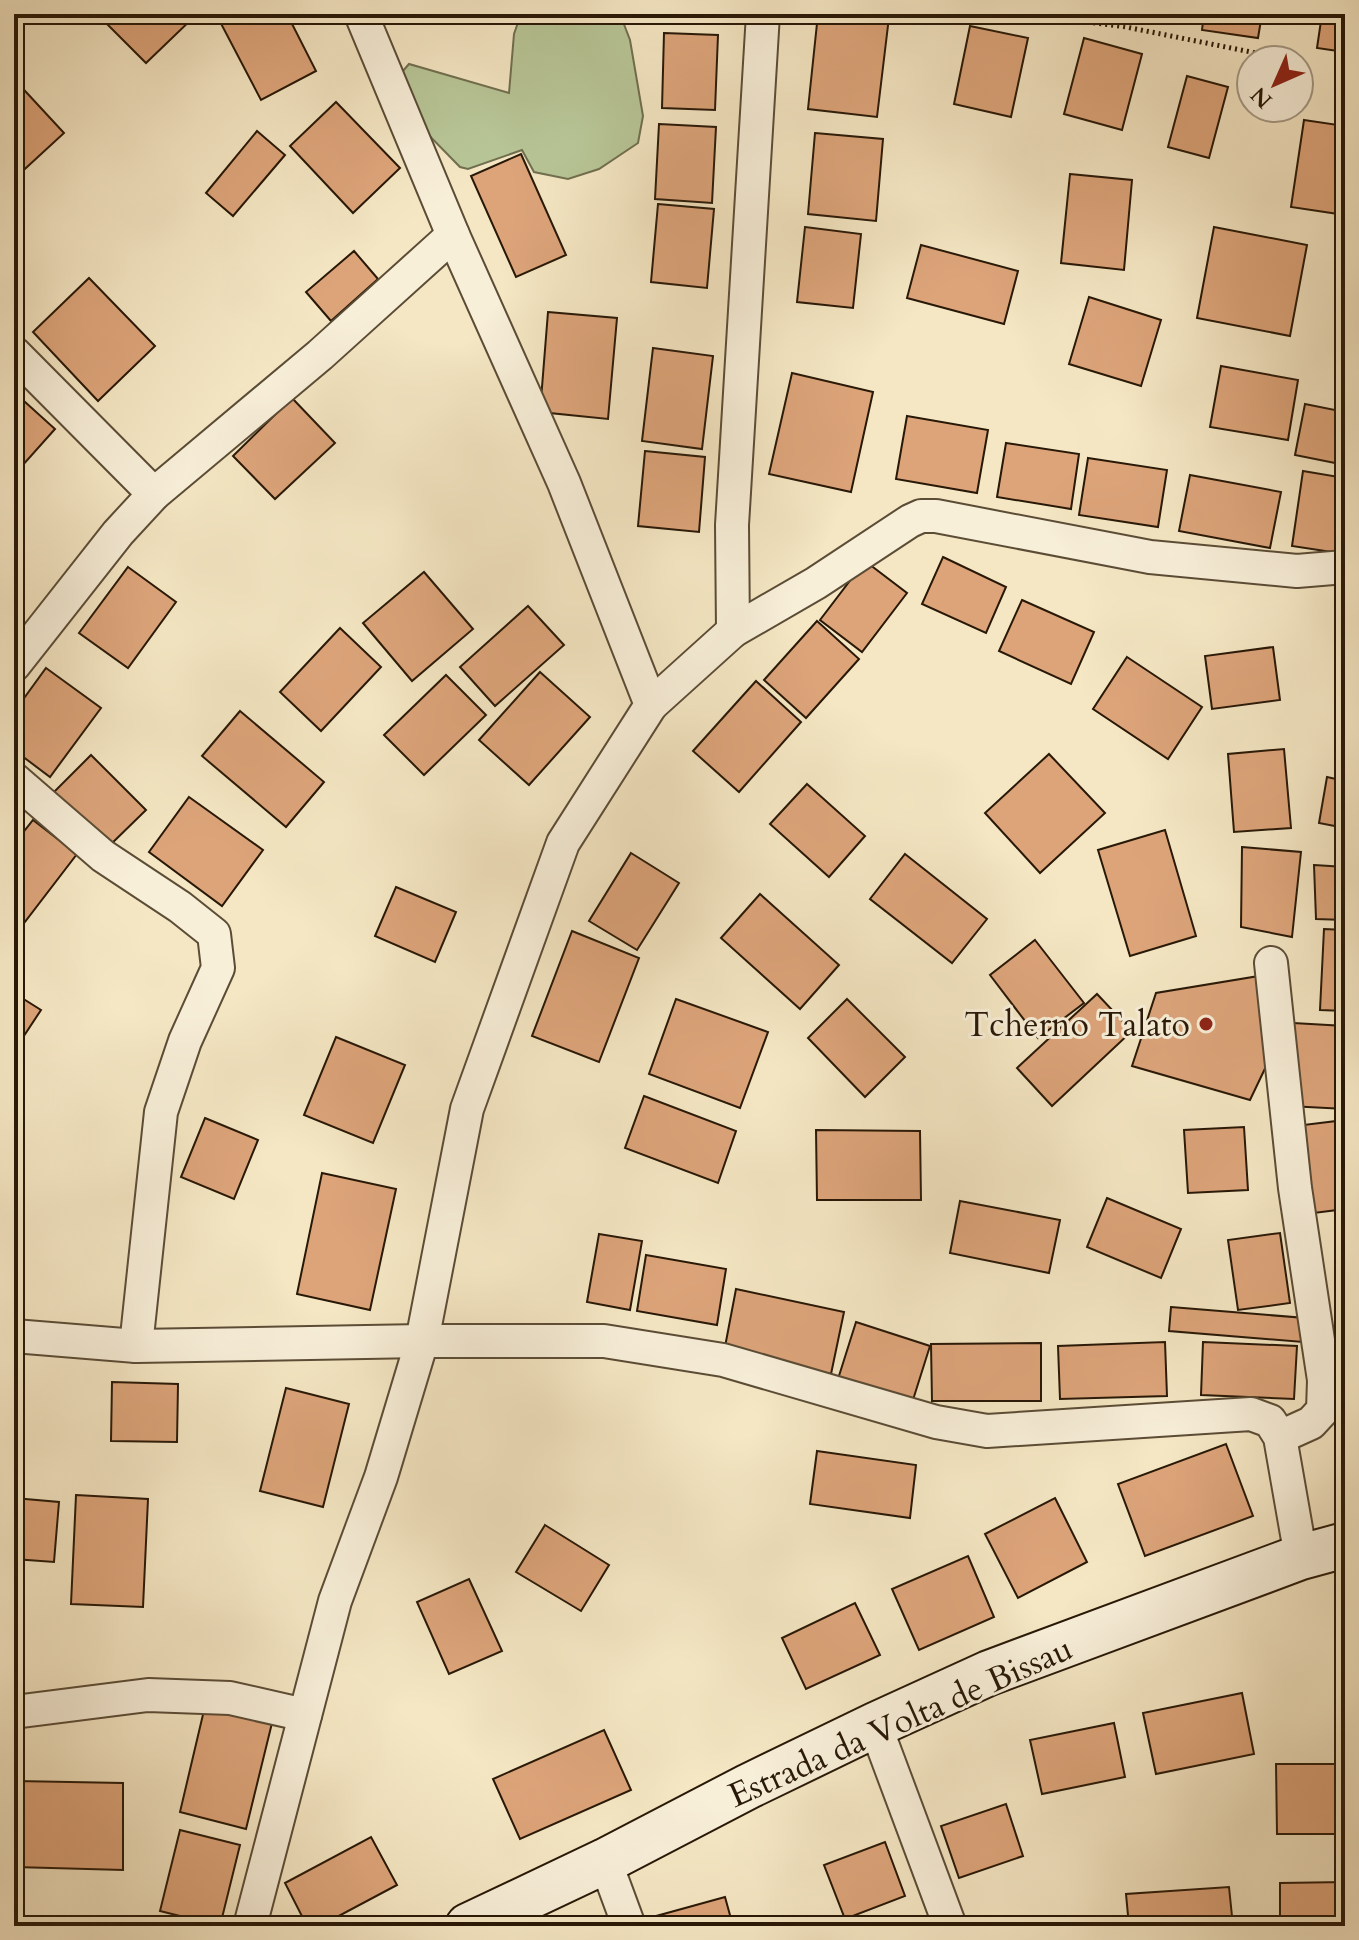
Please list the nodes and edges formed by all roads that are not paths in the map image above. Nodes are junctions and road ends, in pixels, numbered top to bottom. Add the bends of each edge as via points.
1 (361, 14) edge
2 (763, 14) edge
3 (453, 235) junction
4 (14, 353) edge
5 (154, 494) junction
6 (1345, 567) edge
7 (733, 631) junction
8 (14, 665) edge
9 (651, 705) junction
10 (14, 779) edge
11 (1271, 963) dead end
12 (14, 1336) edge
13 (422, 1341) junction
14 (136, 1346) junction
15 (1280, 1437) junction
16 (1345, 1545) edge
17 (1301, 1557) junction
18 (14, 1712) edge
19 (305, 1715) junction
20 (875, 1725) junction
21 (605, 1861) junction
22 (250, 1926) edge
23 (468, 1926) edge
24 (629, 1926) edge
25 (950, 1926) edge

1 - 3 street
2 - 7 street via 732,525
3 - 5 street
3 - 9 street via 564,483
4 - 5 street
5 - 8 street
6 - 7 street via 1297,571 1150,557 921,516
7 - 9 street
9 - 13 street via 563,843 467,1109
10 - 14 street via 103,856 214,934 218,968 161,1112
11 - 15 street via 1295,1188 1324,1380 1323,1410 1311,1423
12 - 14 street
13 - 14 street
13 - 15 street via 604,1341 723,1360 936,1422 987,1431 1251,1414 1270,1421
13 - 19 street via 381,1477 335,1601
15 - 17 street
16 - 17 main road, Estrada da Volta de Bissau
17 - 20 main road, Estrada da Volta de Bissau via 989,1673
18 - 19 street via 148,1695 230,1698
19 - 22 street
20 - 21 main road, Estrada da Volta de Bissau
20 - 25 street
21 - 23 main road, Estrada da Volta de Bissau
21 - 24 street

